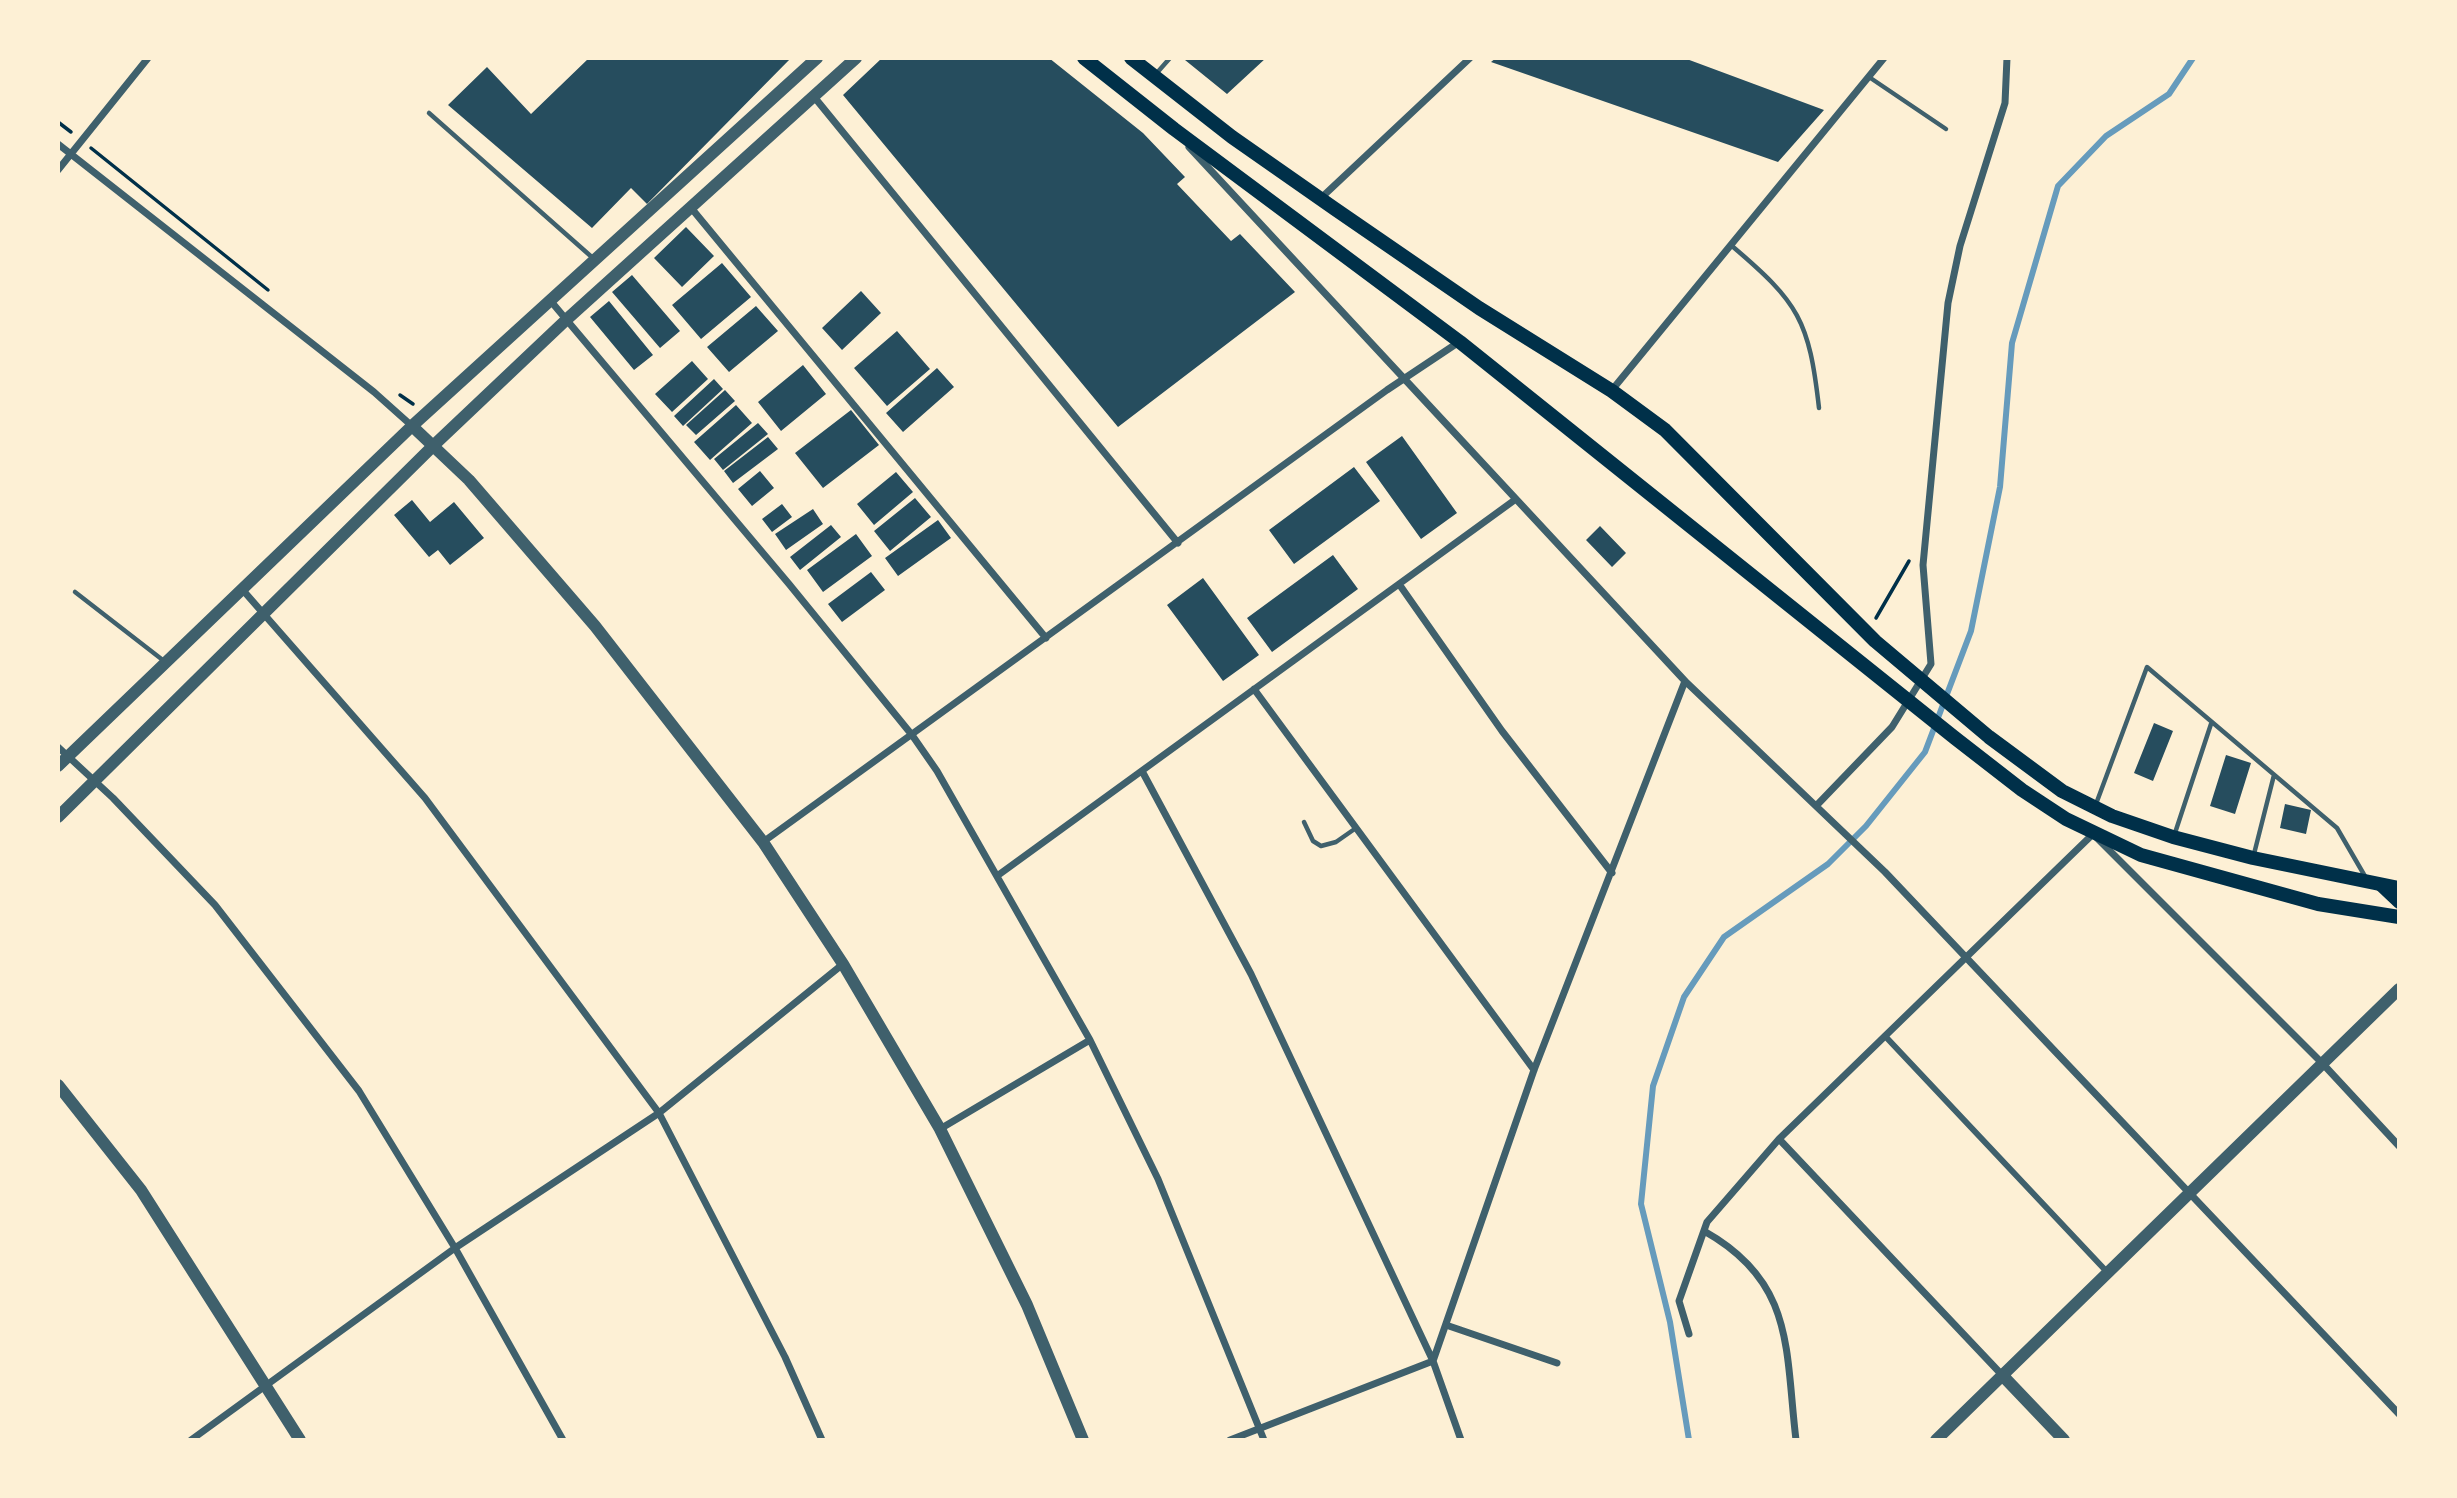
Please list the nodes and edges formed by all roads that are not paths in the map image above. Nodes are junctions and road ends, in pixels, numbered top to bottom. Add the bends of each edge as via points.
1 (148, 58) edge
2 (817, 58) edge
3 (856, 58) edge
4 (1084, 58) edge
5 (1131, 58) edge
6 (1170, 58) edge
7 (1470, 58) edge
8 (1885, 58) edge
9 (2007, 58) edge
10 (1155, 76) junction
11 (1869, 77) junction
12 (815, 98) junction
13 (429, 113) dead end
14 (1174, 129) junction
15 (1946, 129) dead end
16 (58, 144) edge
17 (70, 153) junction
18 (58, 170) edge
19 (1320, 199) junction
20 (692, 209) junction
21 (1732, 246) junction
22 (594, 259) junction
23 (549, 299) junction
24 (566, 320) junction
25 (1460, 342) junction
26 (1402, 380) junction
27 (1612, 391) junction
28 (1819, 408) dead end
29 (412, 426) junction
30 (433, 446) junction
31 (1516, 499) junction
32 (1178, 543) junction
33 (1399, 584) junction
34 (240, 588) junction
35 (75, 592) dead end
36 (262, 613) junction
37 (1045, 638) junction
38 (165, 662) junction
39 (1685, 681) junction
40 (1254, 689) junction
41 (2211, 724) junction
42 (912, 734) junction
43 (58, 747) edge
44 (69, 756) junction
45 (58, 766) edge
46 (1142, 771) junction
47 (2274, 775) junction
48 (95, 780) junction
49 (1817, 805) junction
50 (2094, 808) junction
51 (58, 817) edge
52 (1304, 822) dead end
53 (1356, 828) junction
54 (2093, 834) junction
55 (2173, 837) junction
56 (764, 842) junction
57 (2253, 858) junction
58 (1612, 873) junction
59 (997, 876) junction
60 (2375, 885) junction
61 (2399, 888) edge
62 (2399, 903) edge
63 (2399, 917) edge
64 (1966, 957) junction
65 (843, 964) junction
66 (2399, 989) edge
67 (1885, 1036) junction
68 (1090, 1040) junction
69 (2323, 1064) junction
70 (1534, 1070) junction
71 (58, 1085) edge
72 (659, 1113) junction
73 (940, 1129) junction
74 (1779, 1139) junction
75 (2399, 1146) edge
76 (2190, 1193) junction
77 (1704, 1231) junction
78 (455, 1248) junction
79 (2108, 1273) junction
80 (1446, 1325) junction
81 (1689, 1334) dead end
82 (1433, 1361) junction
83 (1557, 1363) dead end
84 (2003, 1376) junction
85 (268, 1386) junction
86 (2399, 1414) edge
87 (1260, 1429) junction
88 (191, 1440) edge
89 (300, 1440) edge
90 (563, 1440) edge
91 (822, 1440) edge
92 (1083, 1440) edge
93 (1230, 1440) edge
94 (1264, 1440) edge
95 (1461, 1440) edge
96 (1796, 1440) edge
97 (1936, 1440) edge
98 (2064, 1440) edge

1 - 17 street
2 - 22 street
3 - 12 street
4 - 14 main road
5 - 10 main road
6 - 10 lane
7 - 19 street
8 - 11 street
9 - 49 street via 2005,103 1960,246 1948,303 1923,565 1931,664 1892,727
10 - 19 main road
11 - 15 lane
11 - 21 street
12 - 20 street
12 - 32 street
13 - 22 lane
14 - 25 main road
14 - 26 street
16 - 17 street
17 - 18 street
17 - 29 street
19 - 27 main road via 1479,308
20 - 24 street
20 - 37 street
21 - 27 street
21 - 28 lane via 1776,284 1800,318 1813,355
22 - 23 street
23 - 24 street
23 - 29 street
24 - 30 street
24 - 42 street
25 - 26 street
25 - 54 main road via 1955,738 2022,790
26 - 31 street
26 - 32 street
27 - 50 main road via 1665,430 1716,478 1875,641 2043,778
29 - 30 street
29 - 34 street
30 - 36 street
30 - 56 street via 469,480 595,626
31 - 33 street
31 - 39 street
32 - 37 street
33 - 40 street
33 - 58 street via 1502,731
34 - 36 street
34 - 38 street
35 - 38 lane
36 - 48 street
36 - 72 street via 425,798
37 - 42 street
38 - 44 street
39 - 49 street
39 - 58 street
40 - 46 street
40 - 53 street
41 - 47 lane
41 - 50 lane via 2147,667
41 - 55 lane
42 - 56 street
42 - 59 street
43 - 44 street
44 - 45 street
44 - 48 street
46 - 59 street
46 - 82 street via 1238,947
47 - 57 lane
47 - 60 lane via 2337,828
48 - 51 street
48 - 78 street via 215,905 296,1006 359,1091
49 - 64 street
50 - 55 main road
52 - 53 lane via 1313,841 1321,846
53 - 70 street
54 - 63 main road via 2141,855 2298,899
54 - 64 street
54 - 69 street
55 - 57 main road
56 - 65 street
57 - 60 main road
58 - 70 street
59 - 68 street
60 - 61 main road
60 - 62 main road
64 - 67 street
64 - 76 street
65 - 72 street
65 - 73 street
66 - 69 street
67 - 74 street
67 - 79 street
68 - 73 street
68 - 87 street via 1157,1179
69 - 75 street
69 - 76 street
70 - 80 street
71 - 85 street via 141,1190
72 - 78 street
72 - 91 street via 785,1357
73 - 92 street via 1027,1305
74 - 77 street
74 - 84 street
76 - 79 street
76 - 86 street
77 - 81 street via 1679,1301
77 - 96 street via 1757,1271 1772,1293 1781,1315
78 - 85 street
78 - 90 street
79 - 84 street
80 - 82 street
80 - 83 street
82 - 87 street
82 - 95 street
84 - 97 street
84 - 98 street
85 - 88 street
85 - 89 street
87 - 93 street
87 - 94 street

